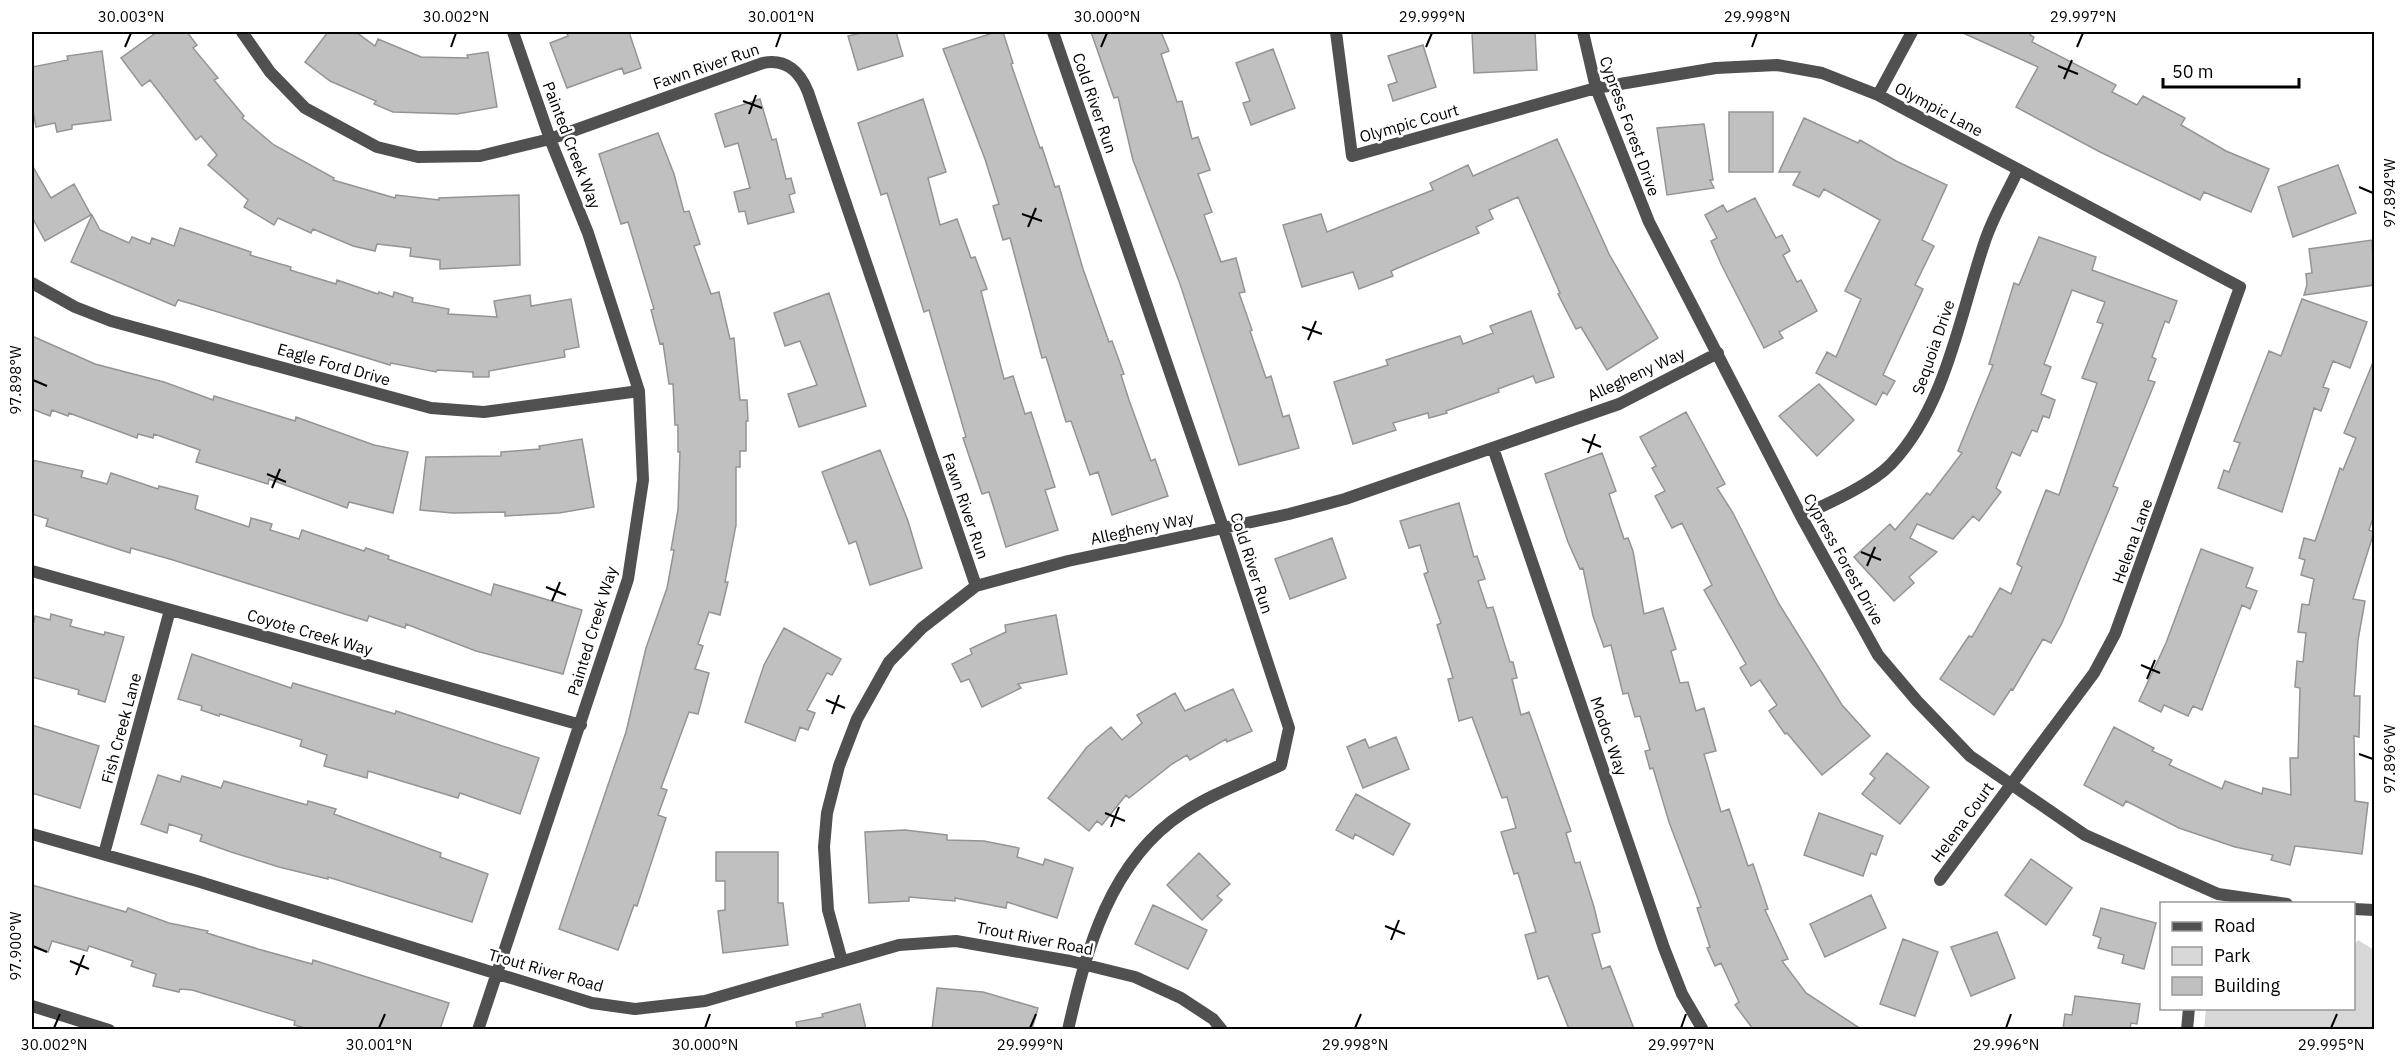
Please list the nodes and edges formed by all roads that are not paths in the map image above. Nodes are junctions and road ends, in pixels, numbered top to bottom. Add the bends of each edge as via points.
1 (242, 32) edge
2 (513, 32) edge
3 (1053, 32) edge
4 (1336, 32) edge
5 (1583, 32) edge
6 (1912, 32) edge
7 (1596, 88) junction
8 (1878, 95) junction
9 (550, 140) junction
10 (2018, 170) junction
11 (32, 283) edge
12 (2240, 287) joint
13 (1718, 353) junction
14 (639, 391) junction
15 (1493, 448) junction
16 (1801, 516) junction
17 (1223, 527) junction
18 (32, 571) edge
19 (976, 586) junction
20 (170, 610) junction
21 (581, 725) junction
22 (2010, 785) junction
23 (32, 834) edge
24 (104, 854) junction
25 (1940, 880) dead end
26 (2216, 899) edge
27 (2269, 902) edge
28 (2355, 909) edge
29 (2374, 910) edge
30 (843, 961) junction
31 (1083, 964) junction
32 (497, 974) junction
33 (32, 1006) edge
34 (2189, 1010) edge
35 (109, 1029) edge
36 (478, 1029) edge
37 (1068, 1029) edge
38 (1222, 1029) edge
39 (1702, 1029) edge
40 (2187, 1029) edge

1 - 9 street, Fawn River Run via 270,72 305,108 377,147 418,157 480,156
2 - 9 street, Painted Creek Way
3 - 17 street, Cold River Run
4 - 7 street, Olympic Court via 1352,156
5 - 7 street, Cypress Forest Drive
6 - 8 street
7 - 8 street, Olympic Lane via 1716,68 1777,65 1822,73
7 - 13 street, Cypress Forest Drive via 1648,222
8 - 10 street, Olympic Lane
9 - 14 street, Painted Creek Way via 588,233
9 - 19 street, Fawn River Run via 763,63 777,61 798,74 812,103
10 - 12 street, Olympic Lane
10 - 16 street, Sequoia Drive via 1985,240 1935,398 1917,432 1890,466 1845,495
11 - 14 street, Eagle Ford Drive via 75,308 111,321 431,408 484,412
12 - 22 street, Helena Lane via 2115,634 2094,673
13 - 15 street, Allegheny Way via 1619,404
13 - 16 street, Cypress Forest Drive
14 - 21 street, Painted Creek Way via 643,480 628,579
15 - 17 street, Allegheny Way via 1345,499
15 - 39 street, Modoc Way via 1664,948 1682,994
16 - 22 street, Cypress Forest Drive via 1878,655 1970,756
17 - 19 street, Allegheny Way
17 - 31 street, Cold River Run via 1289,728 1281,765 1212,795 1180,815 1150,841 1113,893
18 - 20 street, Coyote Creek Way
19 - 30 street, Allegheny Way via 922,628 889,662 857,719 839,766 827,813 824,847 828,910
20 - 21 street, Coyote Creek Way
20 - 24 street, Fish Creek Lane
21 - 32 street, Painted Creek Way
22 - 25 street, Helena Court
22 - 26 street, Cypress Forest Drive via 2085,835
23 - 24 street, Trout River Road
24 - 32 street, Trout River Road
26 - 27 street, Cypress Forest Drive
28 - 29 street
30 - 31 street, Trout River Road via 899,945 956,941
30 - 32 street, Trout River Road via 705,1001 635,1009 592,1003
31 - 37 street, Cold River Run
31 - 38 street, Trout River Road via 1157,986 1213,1019
32 - 36 street, Painted Creek Way
33 - 35 street
34 - 40 street

